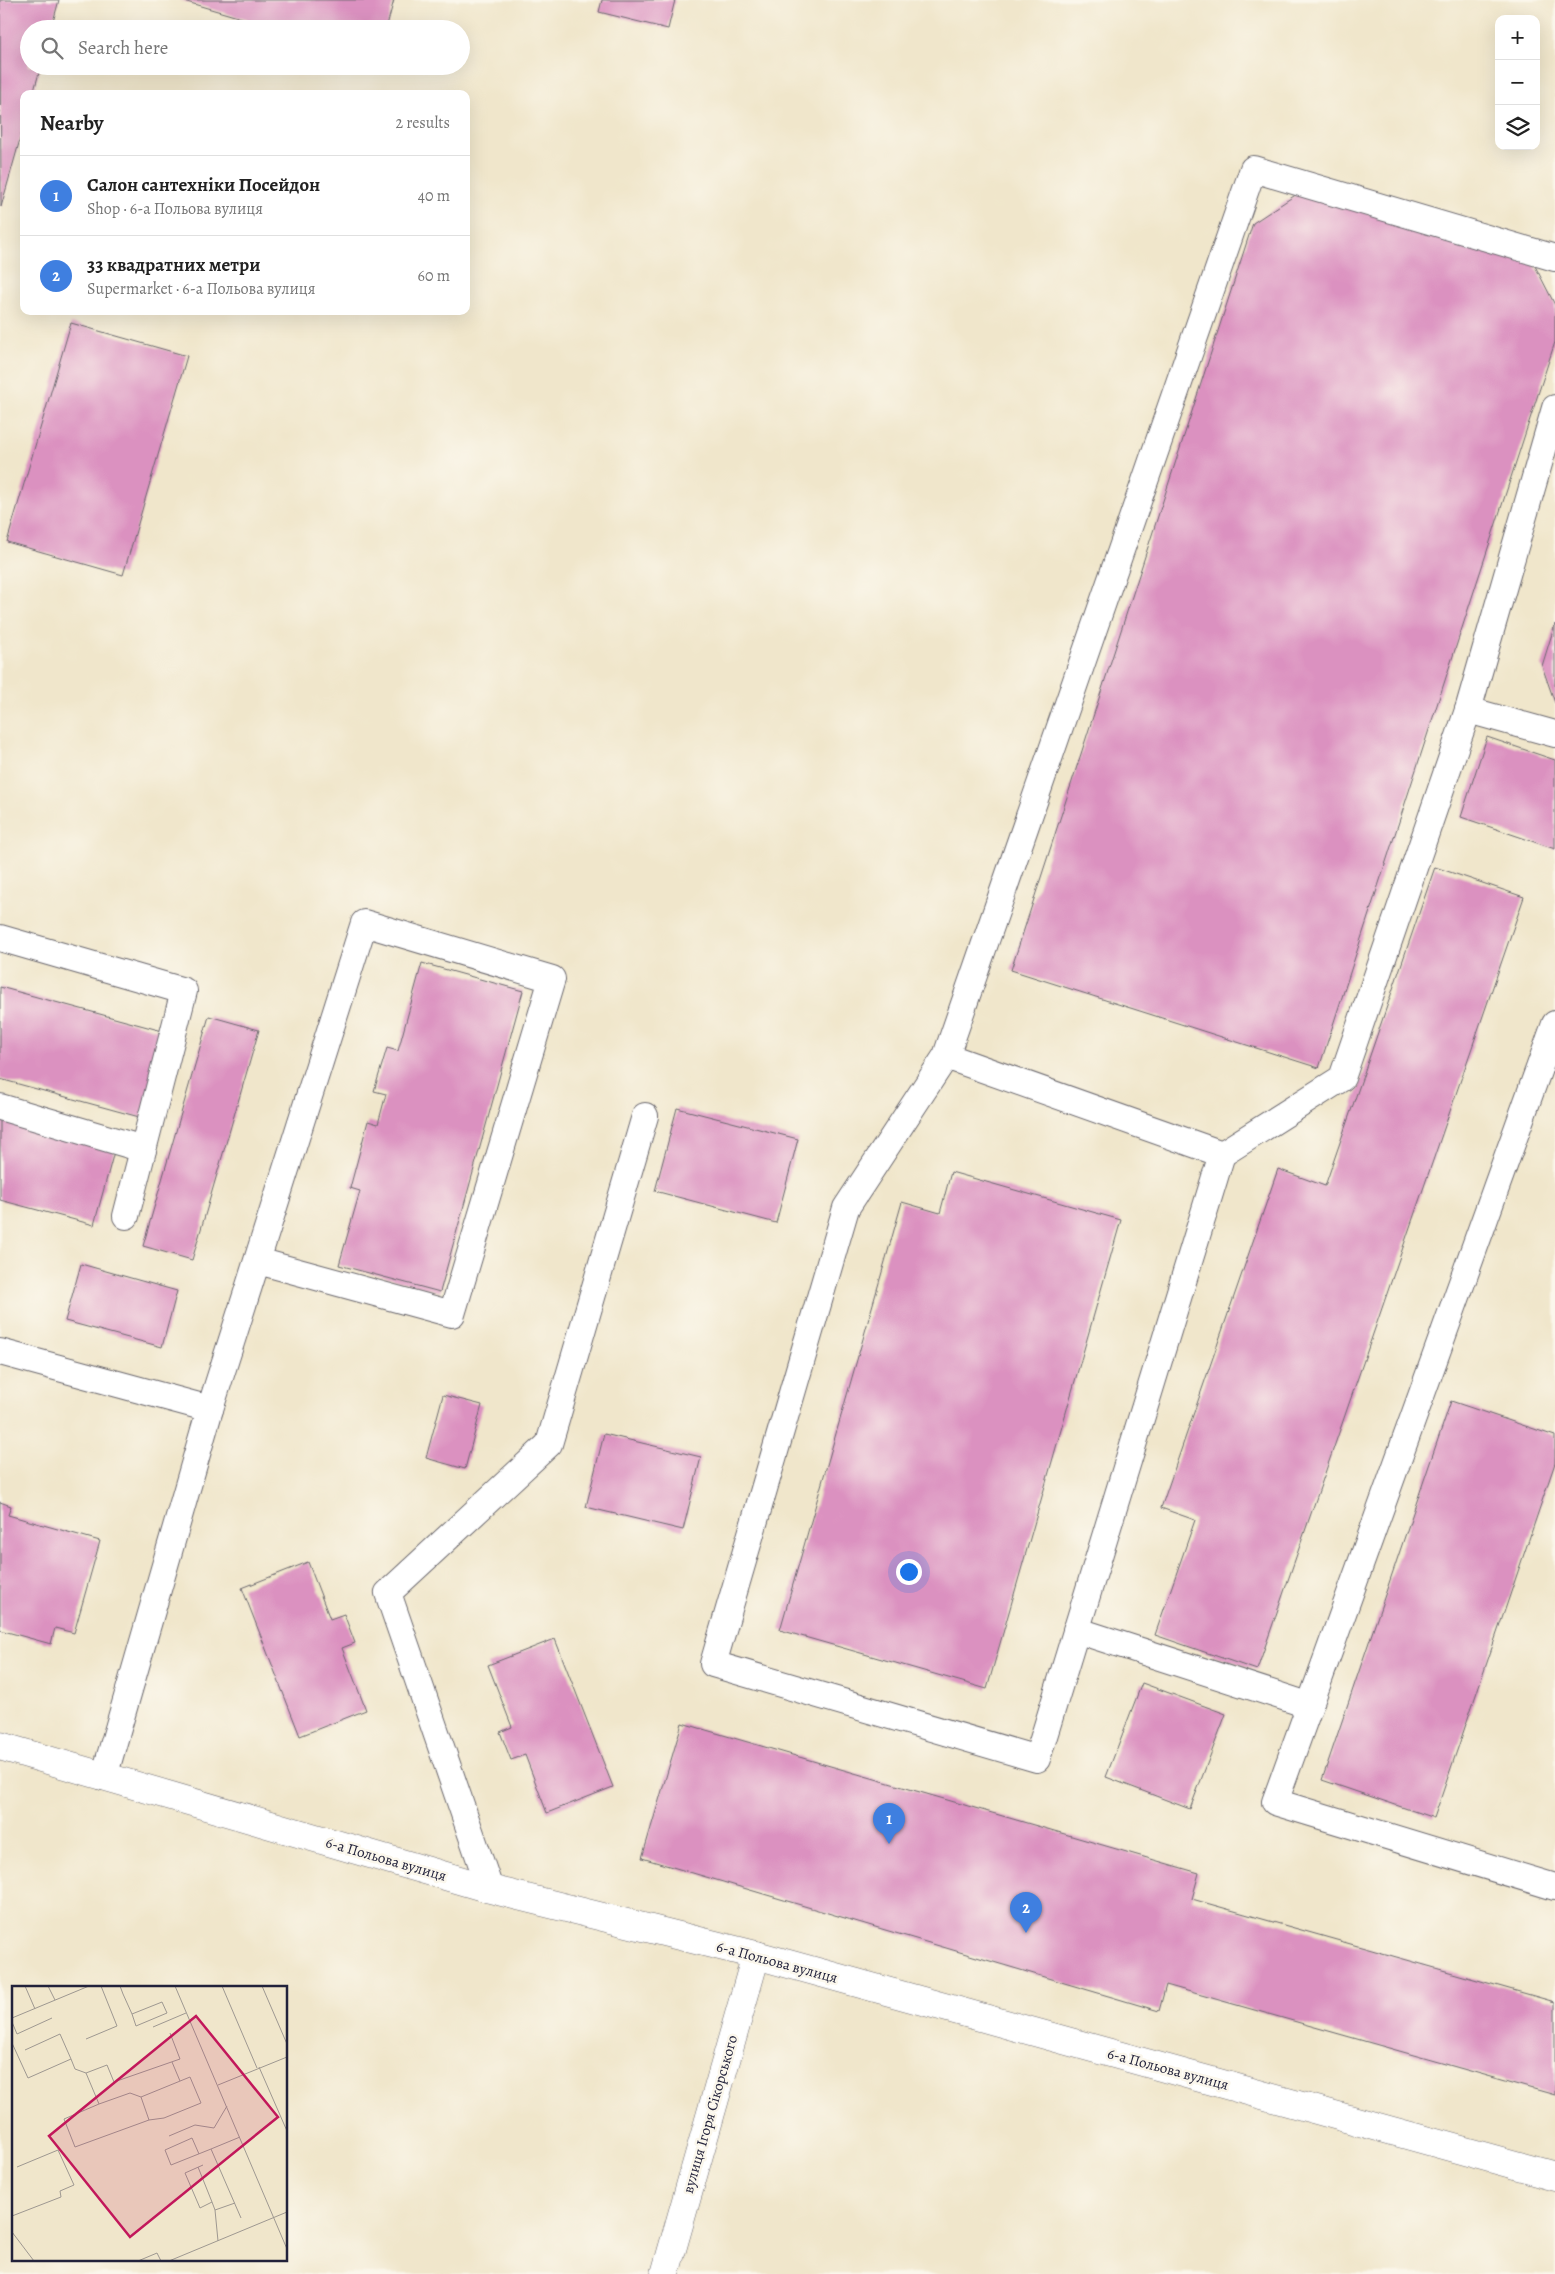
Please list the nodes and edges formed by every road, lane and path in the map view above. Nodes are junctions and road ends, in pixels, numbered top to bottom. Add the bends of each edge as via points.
1 (1555, 258) edge
2 (1555, 408) edge
3 (1468, 710) junction
4 (1555, 734) edge
5 (0, 938) edge
6 (1555, 1024) edge
7 (946, 1056) junction
8 (0, 1108) edge
9 (645, 1116) dead end
10 (143, 1149) junction
11 (1222, 1154) junction
12 (126, 1216) dead end
13 (258, 1261) junction
14 (0, 1352) edge
15 (210, 1409) junction
16 (1076, 1630) junction
17 (1308, 1705) junction
18 (0, 1746) edge
19 (104, 1777) junction
20 (1555, 1887) edge
21 (490, 1889) junction
22 (756, 1955) junction
23 (1555, 2176) edge
24 (665, 2274) edge

1 - 7 lane via 1253,169
2 - 3 lane
3 - 4 lane
3 - 11 lane via 1342,1078
5 - 10 lane via 184,991
6 - 17 lane
7 - 11 lane
7 - 16 lane via 846,1208 713,1664 1037,1759
8 - 10 lane
9 - 21 lane via 549,1444 388,1593
10 - 12 lane
11 - 16 lane
13 - 13 lane via 364,923 552,979 452,1314
13 - 15 lane
14 - 15 lane
15 - 19 lane
16 - 17 lane
17 - 20 lane via 1275,1802
18 - 19 street, 6-а Польова вулиця
19 - 21 street, 6-а Польова вулиця
21 - 22 street, 6-а Польова вулиця
22 - 23 street, 6-а Польова вулиця
22 - 24 street, вулиця Ігоря Сікорського

